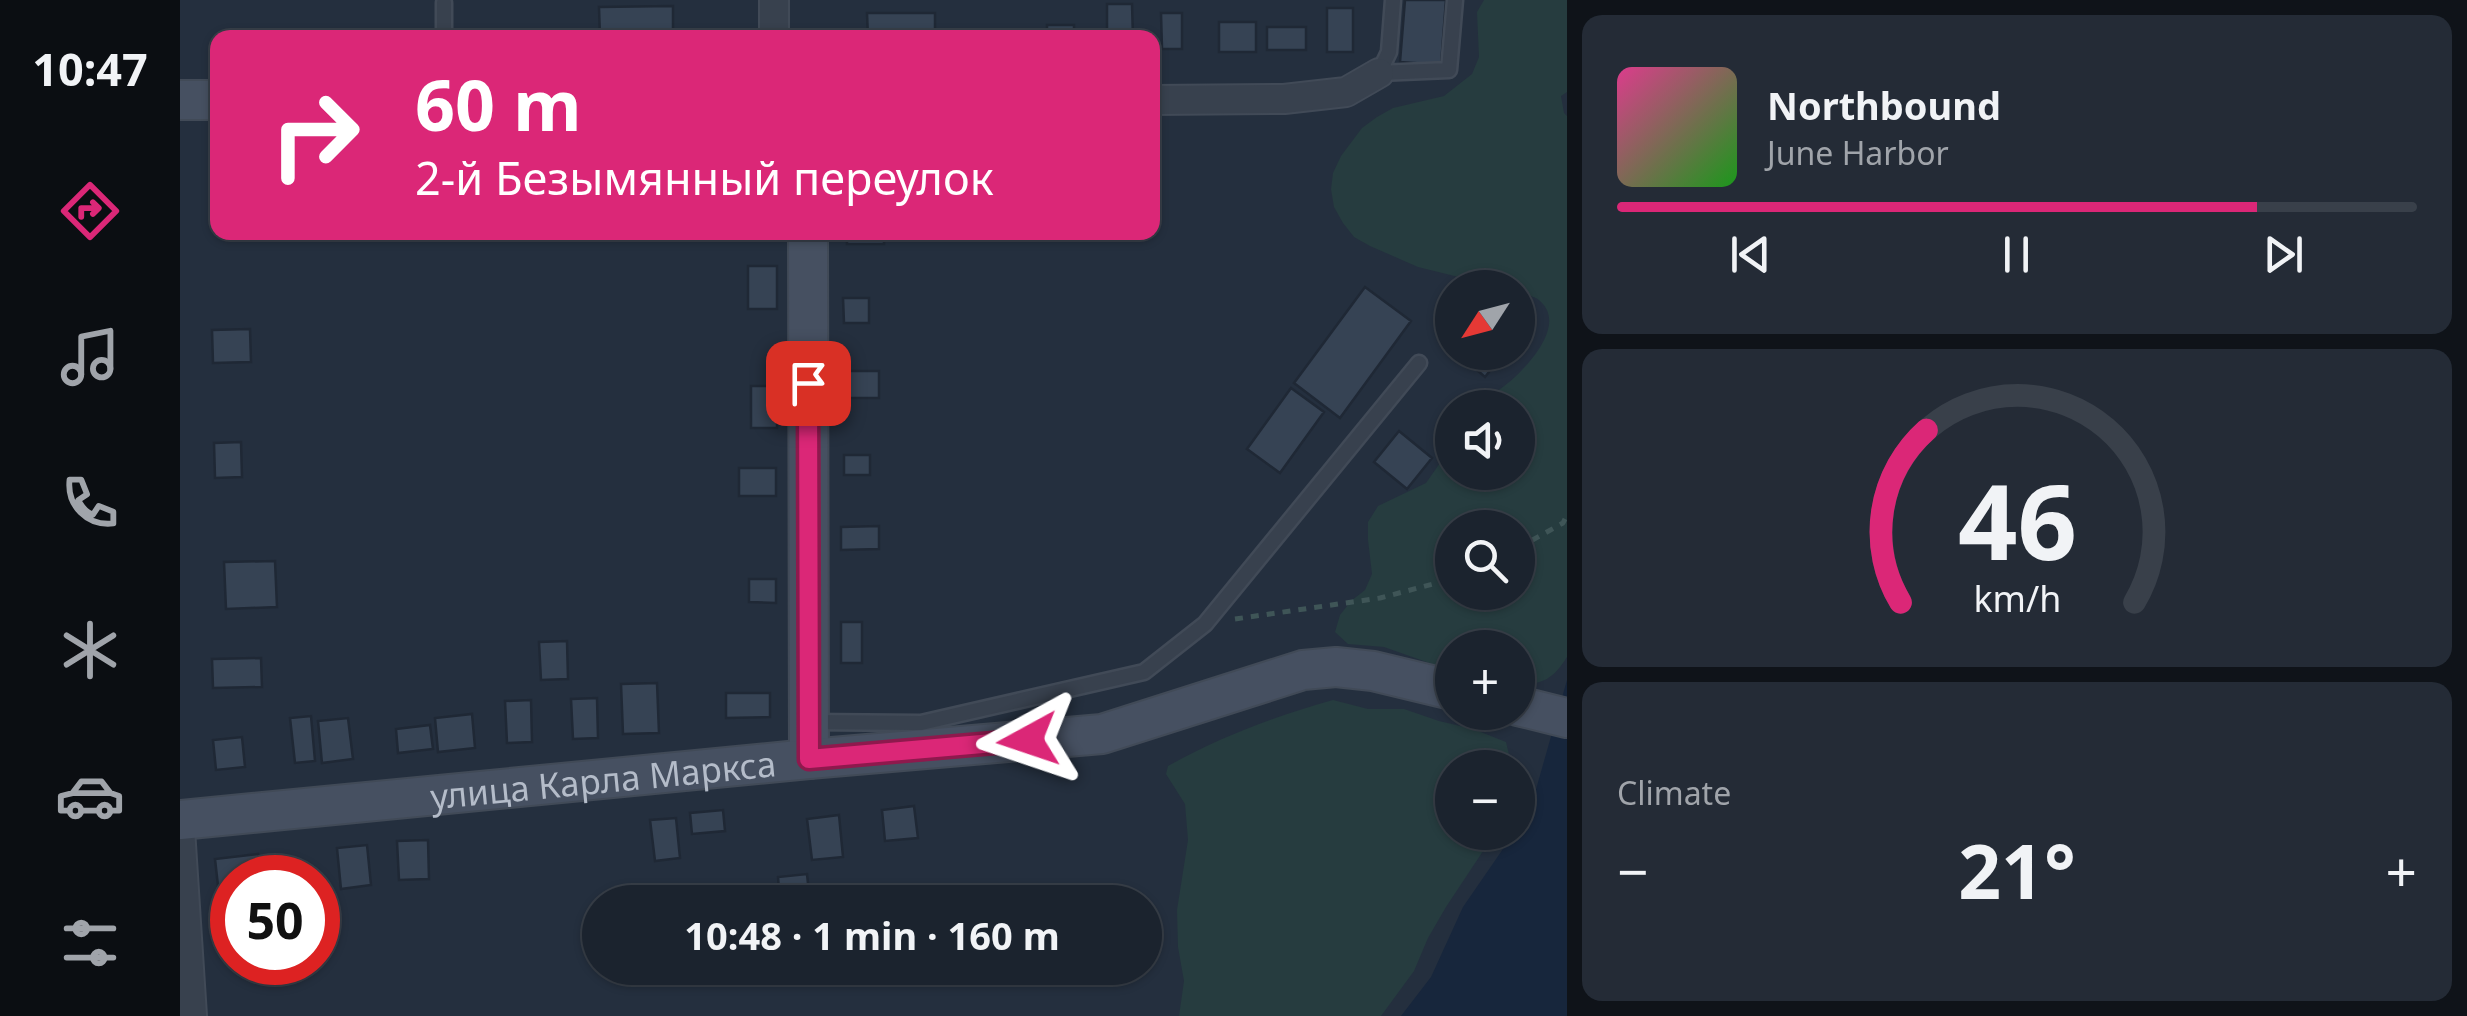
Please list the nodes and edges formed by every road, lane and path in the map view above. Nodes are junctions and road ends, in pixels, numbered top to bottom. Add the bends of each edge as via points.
1 (774, 0) edge
2 (1393, 0) edge
3 (1455, 0) edge
4 (444, 3) dead end
5 (444, 30) edge
6 (774, 30) edge
7 (1379, 73) junction
8 (180, 100) edge
9 (210, 100) edge
10 (1160, 100) edge
11 (808, 240) edge
12 (1420, 363) dead end
13 (1567, 514) edge
14 (1535, 539) edge
15 (1435, 583) edge
16 (1205, 624) junction
17 (1435, 686) edge
18 (1535, 710) edge
19 (1567, 718) edge
20 (809, 740) junction
21 (180, 820) edge
22 (180, 830) edge
23 (192, 1016) edge

1 - 6 street
2 - 7 lane via 1389,52
3 - 7 lane via 1449,70
4 - 5 lane
7 - 10 street via 1346,92
8 - 9 main road
11 - 20 main road
12 - 16 lane
13 - 14 path via 1563,524
15 - 16 path via 1380,598
16 - 20 lane via 1144,672 921,723
17 - 20 main road, улица Карла Маркса via 1336,667 1303,670 1102,734
18 - 19 main road
20 - 21 main road, улица Карла Маркса
22 - 23 street

